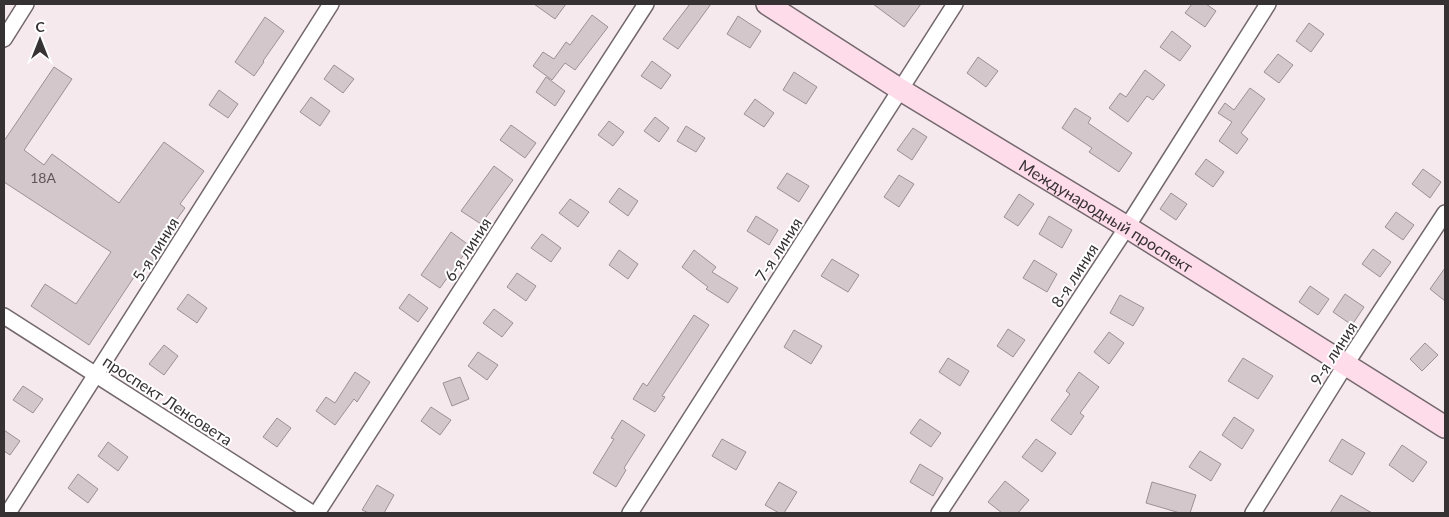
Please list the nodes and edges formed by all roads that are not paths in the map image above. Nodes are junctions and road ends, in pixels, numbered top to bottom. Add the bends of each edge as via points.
1 (26, 4) edge
2 (331, 4) edge
3 (646, 4) edge
4 (767, 4) edge
5 (955, 4) edge
6 (1268, 4) edge
7 (4, 39) edge
8 (901, 90) junction
9 (1445, 213) edge
10 (1127, 227) junction
11 (4, 316) edge
12 (1346, 364) junction
13 (96, 374) junction
14 (1445, 427) edge
15 (8, 513) edge
16 (312, 513) edge
17 (317, 513) edge
18 (630, 513) edge
19 (939, 513) edge
20 (1253, 513) edge

1 - 7 street
2 - 13 street, 5-я линия
3 - 17 street, 6-я линия
4 - 8 street, Международный проспект
5 - 8 street, 7-я линия
6 - 10 street, 8-я линия
8 - 10 street, Международный проспект
8 - 18 street, 7-я линия
9 - 12 street, 9-я линия
10 - 12 street, Международный проспект
10 - 19 street, 8-я линия
11 - 13 street, проспект Ленсовета
12 - 14 street, Международный проспект
12 - 20 street, 9-я линия
13 - 15 street, 5-я линия
13 - 16 street, проспект Ленсовета

